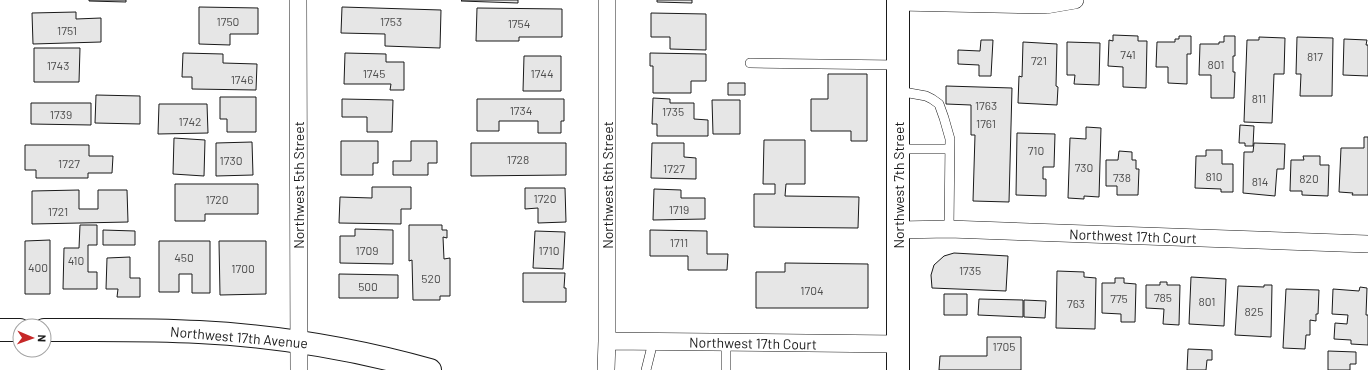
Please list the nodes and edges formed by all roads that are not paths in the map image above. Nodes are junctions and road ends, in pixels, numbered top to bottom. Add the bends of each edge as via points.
1 (298, 0) edge
2 (607, 0) edge
3 (1075, 0) edge
4 (898, 1) edge
5 (951, 2) edge
6 (750, 63) dead end
7 (898, 65) junction
8 (898, 90) junction
9 (898, 149) junction
10 (949, 149) junction
11 (949, 229) junction
12 (898, 230) junction
13 (1368, 244) edge
14 (0, 330) edge
15 (12, 330) edge
16 (52, 330) edge
17 (608, 341) junction
18 (299, 342) junction
19 (653, 342) junction
20 (726, 342) junction
21 (898, 344) junction
22 (299, 370) edge
23 (430, 370) edge
24 (606, 370) edge
25 (646, 370) edge
26 (726, 370) edge
27 (898, 370) edge

1 - 18 street, Northwest 5th Street
2 - 17 street, Northwest 6th Street
3 - 5 street via 1046,5
4 - 5 street
4 - 7 main road, Northwest 7th Street
6 - 7 lane
7 - 8 main road, Northwest 7th Street
8 - 9 main road, Northwest 7th Street
8 - 10 lane via 926,96 938,104 950,139
9 - 10 lane
9 - 12 main road, Northwest 7th Street
10 - 11 lane
11 - 12 street, Northwest 17th Court
11 - 13 street, Northwest 17th Court
12 - 21 main road, Northwest 7th Street
14 - 15 main road
16 - 18 main road, Northwest 17th Avenue via 158,330
17 - 19 street, Northwest 17th Court
17 - 24 street, Northwest 6th Street
18 - 22 street, Northwest 5th Street
18 - 23 main road, Northwest 17th Avenue via 365,354
19 - 20 street, Northwest 17th Court
19 - 25 lane
20 - 21 street, Northwest 17th Court
20 - 26 lane
21 - 27 main road, Northwest 7th Street

